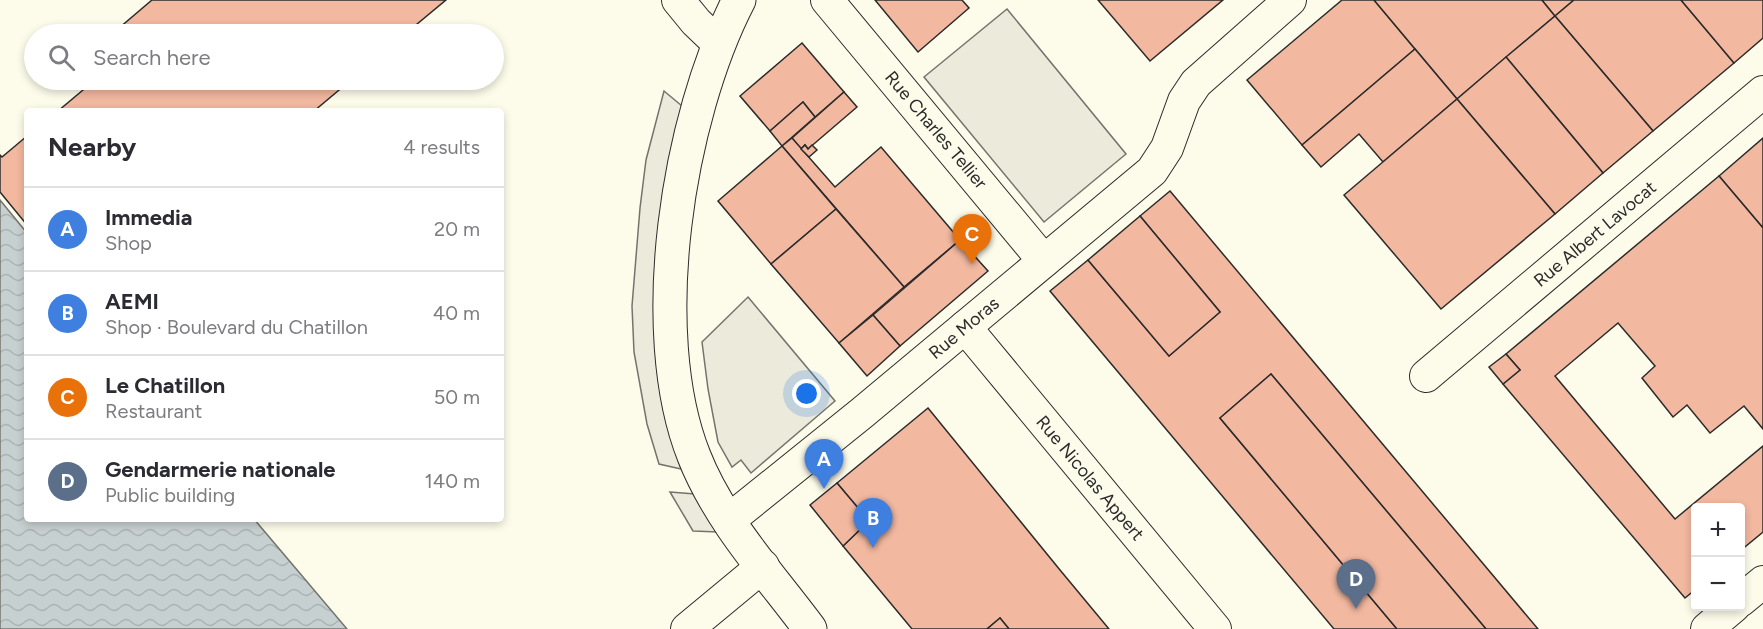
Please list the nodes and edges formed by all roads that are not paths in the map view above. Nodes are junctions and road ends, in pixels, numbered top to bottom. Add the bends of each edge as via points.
1 (678, 0) edge
2 (738, 0) edge
3 (827, 0) edge
4 (1290, 0) edge
5 (719, 44) junction
6 (1763, 92) edge
7 (1044, 261) junction
8 (965, 327) junction
9 (1426, 376) dead end
10 (729, 520) junction
11 (763, 566) junction
12 (1763, 582) edge
13 (1745, 597) edge
14 (1728, 611) edge
15 (687, 629) edge
16 (810, 629) edge
17 (1215, 629) edge
18 (1707, 629) edge

1 - 5 street
2 - 5 main road
3 - 7 street, Rue Charles Tellier
4 - 7 street, Rue Moras via 1196,83 1176,119 1167,148 1152,171
5 - 10 main road via 695,116 685,165 670,279 670,331 679,404 693,453
6 - 9 street, Rue Albert Lavocat
7 - 8 street, Rue Moras
8 - 10 street, Rue Moras
8 - 17 street, Rue Nicolas Appert
10 - 11 main road
11 - 15 street
11 - 16 main road
12 - 13 street
14 - 18 street

